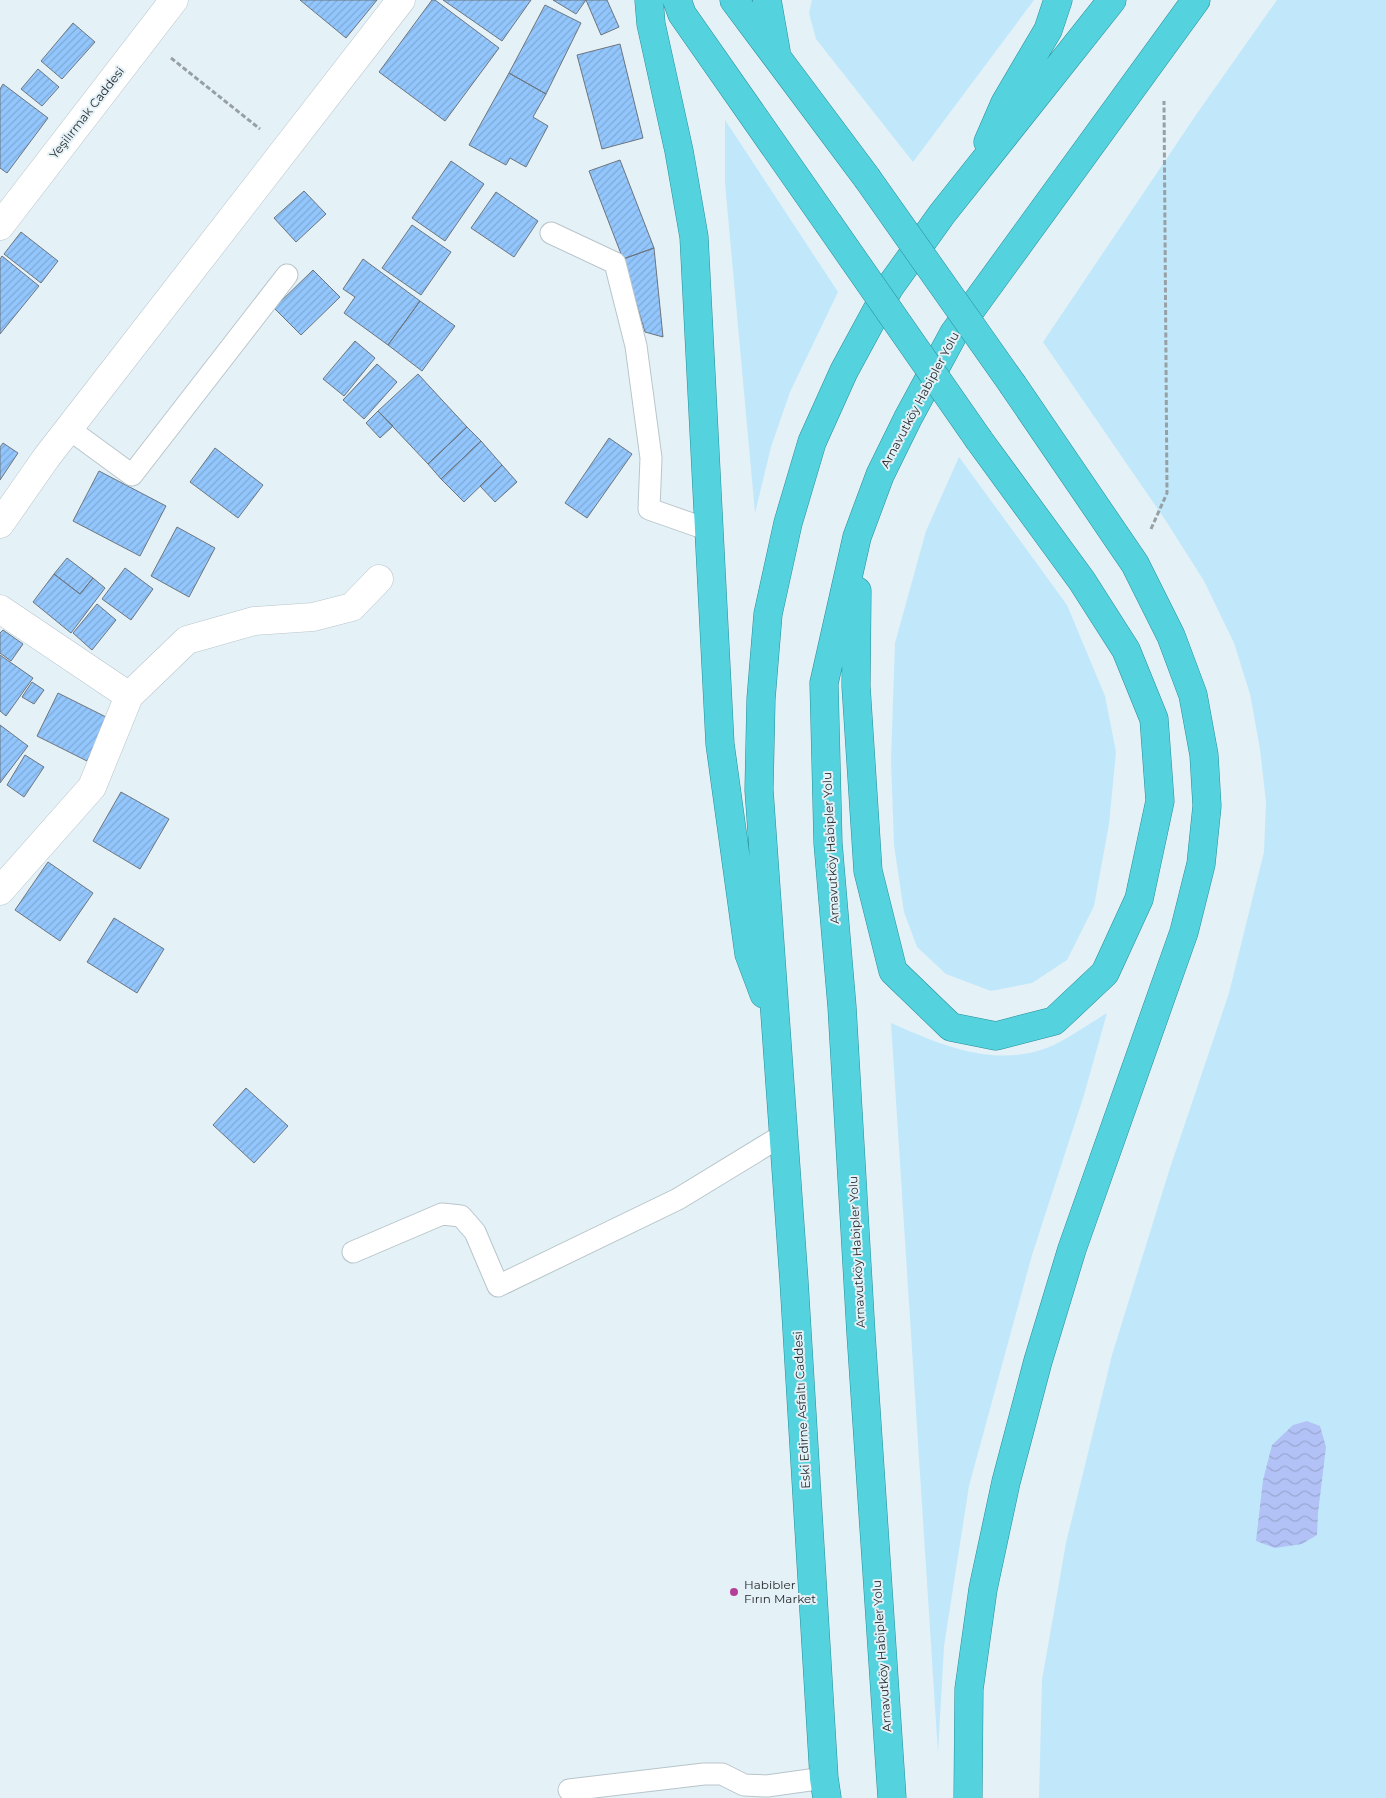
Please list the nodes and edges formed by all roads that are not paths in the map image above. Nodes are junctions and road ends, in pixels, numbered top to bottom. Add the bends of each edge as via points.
1 (174, 0) edge
2 (401, 0) edge
3 (649, 0) edge
4 (677, 0) edge
5 (734, 0) edge
6 (767, 0) edge
7 (1058, 0) edge
8 (1112, 0) edge
9 (1196, 0) edge
10 (776, 55) junction
11 (942, 214) junction
12 (0, 226) edge
13 (551, 233) dead end
14 (287, 275) dead end
15 (68, 429) junction
16 (0, 524) edge
17 (709, 530) junction
18 (857, 537) junction
19 (379, 579) dead end
20 (0, 609) edge
21 (129, 696) junction
22 (0, 891) edge
23 (775, 1022) junction
24 (783, 1135) junction
25 (353, 1252) dead end
26 (826, 1788) edge
27 (569, 1790) dead end
28 (892, 1798) edge
29 (968, 1798) edge

1 - 12 street, Yeşilırmak Caddesi
2 - 15 street
3 - 17 highway via 651,24 694,237
4 - 18 highway, bridge via 682,14 979,440 1082,581 1126,650 1154,719 1160,801 1139,899 1105,973 1054,1020 996,1036 951,1027 892,971 868,871 856,686
5 - 10 highway
6 - 10 highway
7 - 11 highway via 1048,30 1005,104 983,154
8 - 11 highway
9 - 18 highway, Arnavutköy Habipler Yolu via 954,333 880,475
10 - 29 highway, bridge via 1013,385 1135,564 1171,636 1193,695 1204,755 1207,806 1201,864 1184,932 1072,1249 1006,1482 984,1589 969,1688
11 - 23 highway via 889,288 844,371 812,442 788,522 768,614 761,699 759,790
13 - 17 lane via 615,263 636,346 651,458 649,508
14 - 15 lane via 132,475
15 - 16 street
17 - 23 highway via 720,744 749,954
18 - 28 highway, Arnavutköy Habipler Yolu via 824,683 828,843 842,1007
19 - 21 street via 352,607 313,617 254,622 187,640
20 - 21 street
21 - 22 street via 92,787
23 - 24 highway, Eski Edirne Asfaltı Caddesi
24 - 25 lane via 678,1199 498,1286 475,1232 461,1216 442,1214
24 - 26 highway, Eski Edirne Asfaltı Caddesi
26 - 27 lane via 744,1785 722,1774 704,1774

